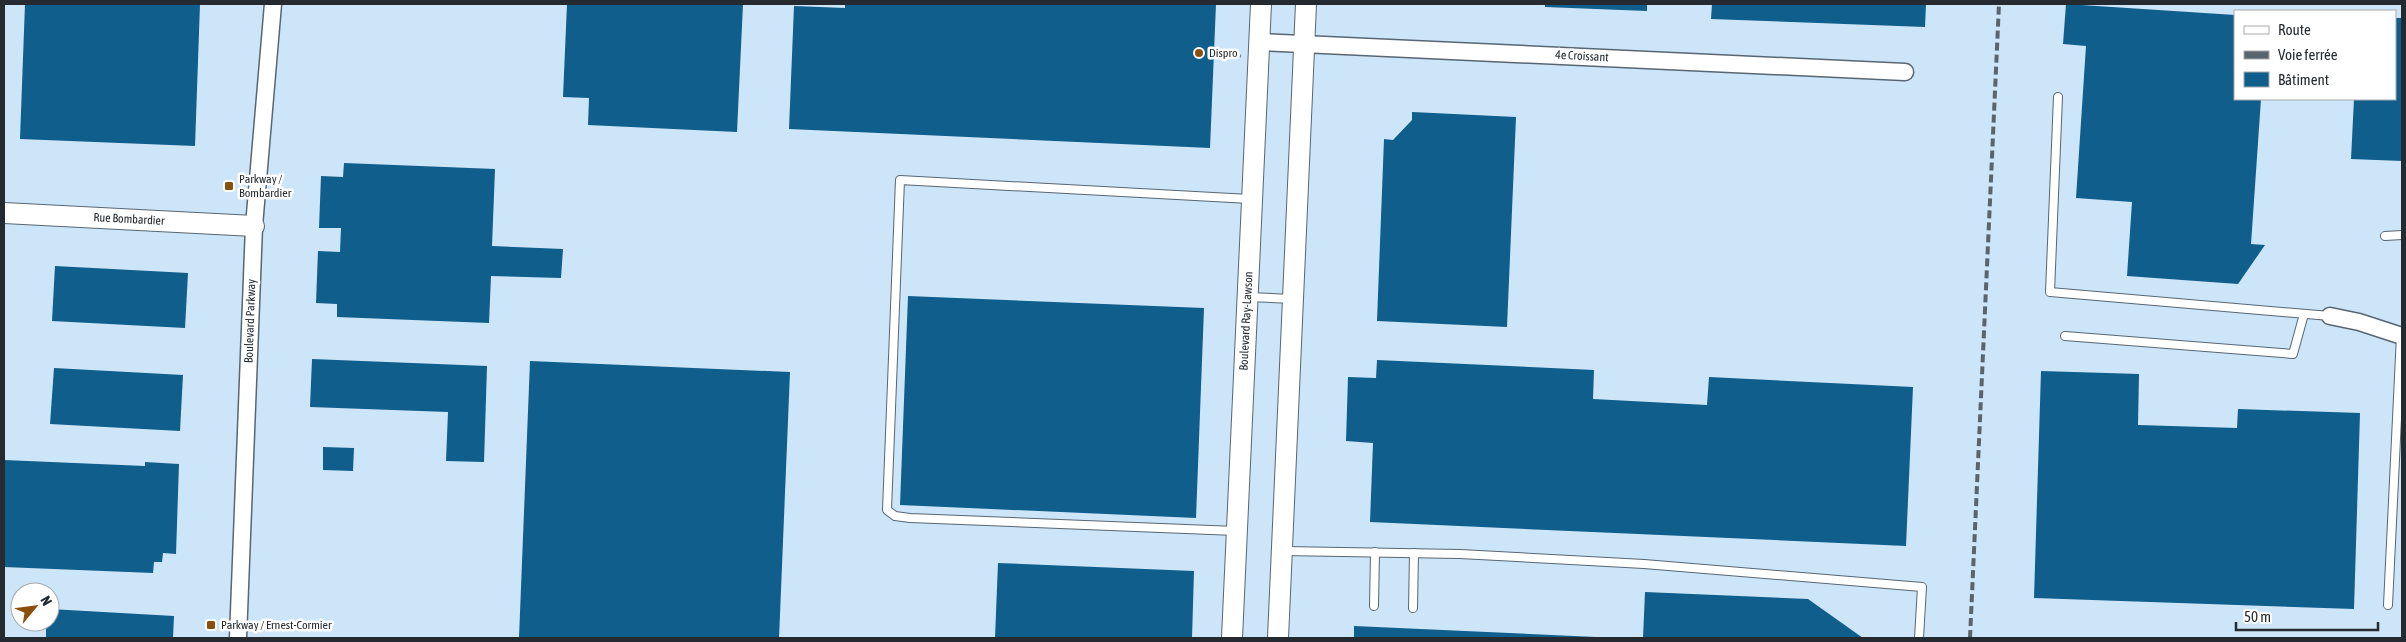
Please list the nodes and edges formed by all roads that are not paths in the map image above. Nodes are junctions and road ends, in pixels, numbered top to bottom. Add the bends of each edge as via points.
1 (273, 4) edge
2 (1261, 4) edge
3 (1306, 4) edge
4 (1303, 44) junction
5 (1260, 50) junction
6 (1905, 72) dead end
7 (2058, 97) dead end
8 (1252, 199) junction
9 (4, 213) edge
10 (254, 226) junction
11 (2402, 235) edge
12 (2385, 236) dead end
13 (1247, 297) junction
14 (1293, 298) junction
15 (2304, 314) junction
16 (2330, 316) joint
17 (2065, 336) dead end
18 (2402, 336) edge
19 (1236, 531) junction
20 (1283, 550) junction
21 (1375, 552) junction
22 (1414, 553) junction
23 (2388, 605) dead end
24 (1374, 606) dead end
25 (1413, 608) dead end
26 (238, 638) edge
27 (1232, 638) edge
28 (1278, 638) edge
29 (1919, 638) edge

1 - 10 street, Boulevard Parkway
2 - 5 street, Boulevard Ray-Lawson
3 - 4 street
4 - 5 street, 4e Croissant
4 - 6 street, 4e Croissant
4 - 14 street
5 - 8 street, Boulevard Ray-Lawson
7 - 15 lane via 2050,292
8 - 13 street, Boulevard Ray-Lawson
8 - 19 lane via 900,180 887,510 895,516 910,518
9 - 10 street, Rue Bombardier
10 - 26 street, Boulevard Parkway
11 - 12 lane
13 - 14 lane
13 - 19 street, Boulevard Ray-Lawson
14 - 20 street
15 - 16 lane
15 - 17 lane via 2293,354
16 - 18 street
18 - 23 lane
19 - 27 street, Boulevard Ray-Lawson
20 - 21 lane
20 - 28 street
21 - 22 lane
21 - 24 lane
22 - 25 lane
22 - 29 lane via 1644,564 1922,587

